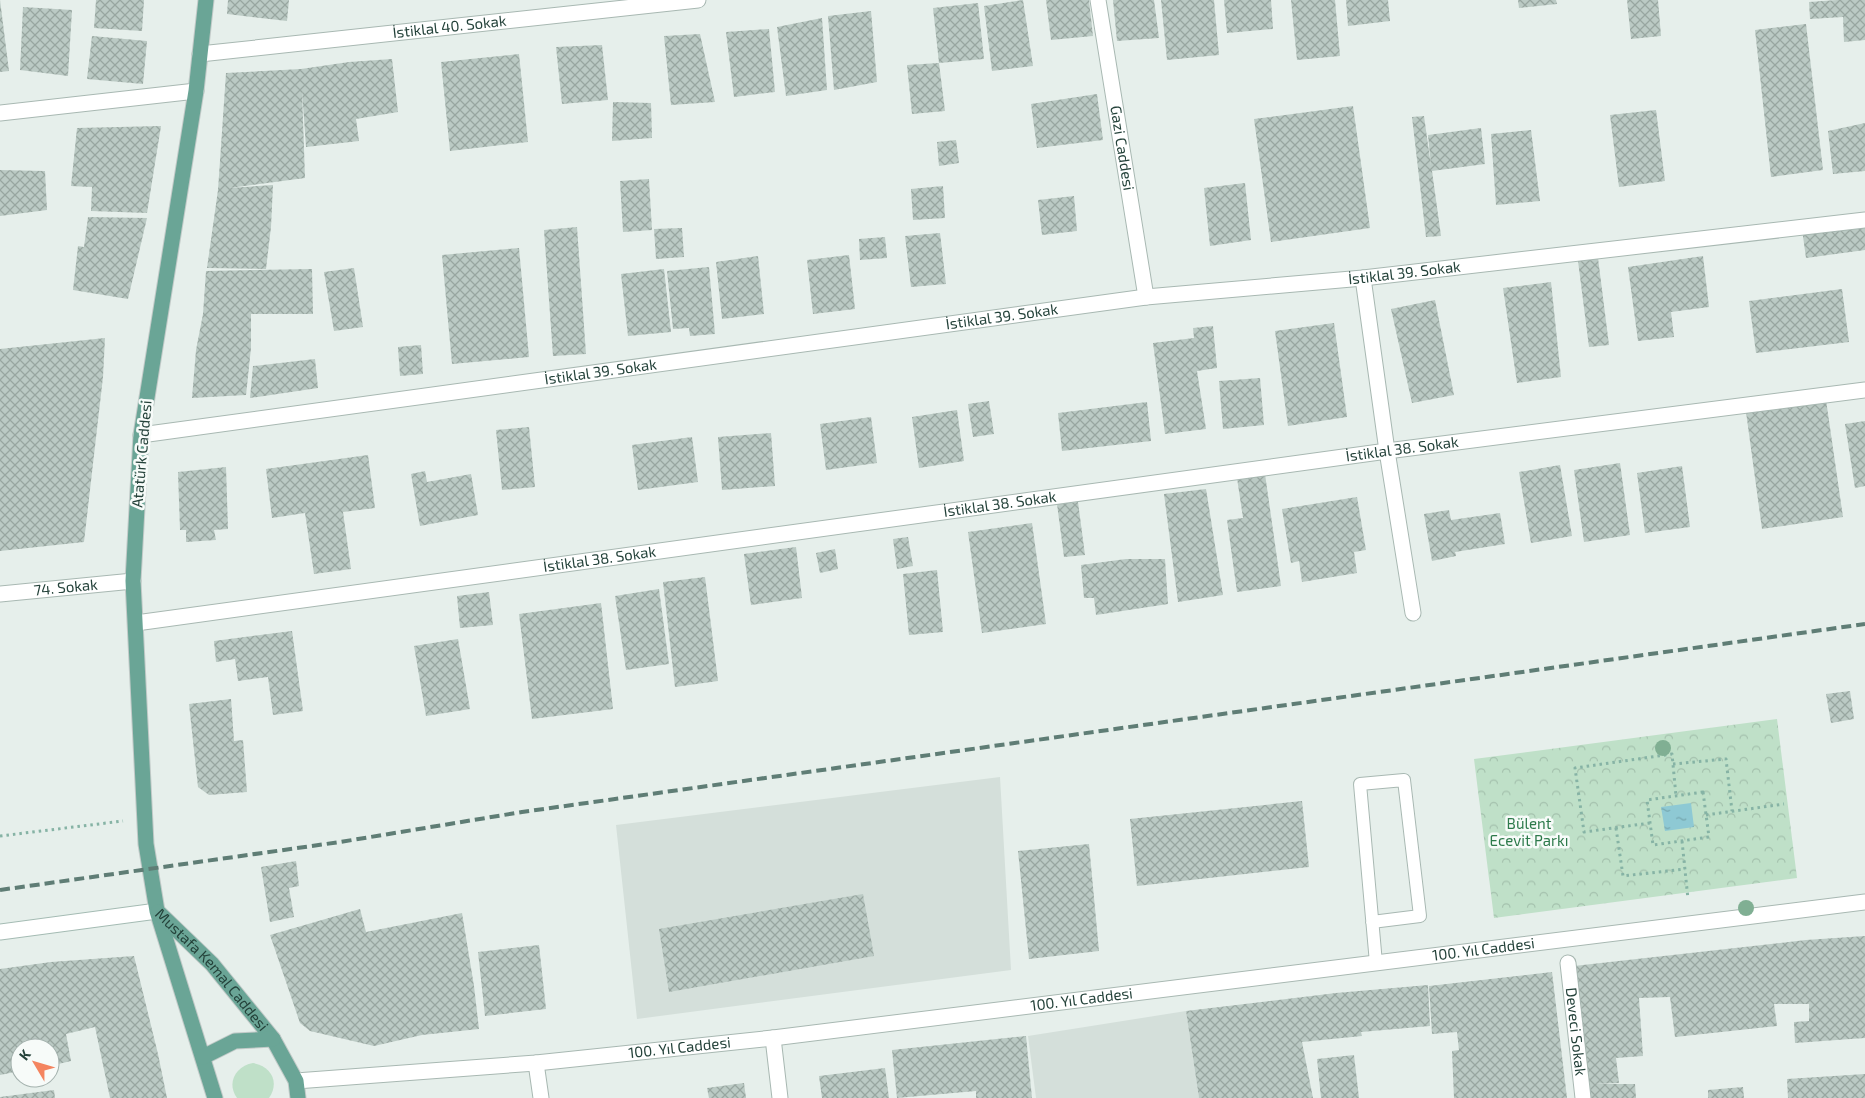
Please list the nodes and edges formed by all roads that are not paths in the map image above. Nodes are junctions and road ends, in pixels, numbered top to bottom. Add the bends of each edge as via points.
1 (206, 0) edge
2 (698, 0) edge
3 (1098, 0) edge
4 (200, 54) junction
5 (196, 91) junction
6 (0, 113) edge
7 (1865, 220) edge
8 (1363, 278) junction
9 (1146, 297) junction
10 (1865, 390) edge
11 (141, 435) junction
12 (1387, 451) junction
13 (133, 581) junction
14 (0, 594) edge
15 (1413, 613) dead end
16 (136, 623) junction
17 (1865, 902) edge
18 (157, 911) junction
19 (1372, 922) junction
20 (0, 932) edge
21 (1376, 963) junction
22 (1568, 964) dead end
23 (773, 1038) junction
24 (273, 1039) junction
25 (203, 1057) junction
26 (536, 1063) junction
27 (296, 1081) junction
28 (215, 1098) edge
29 (298, 1098) edge
30 (541, 1098) edge
31 (780, 1098) edge
32 (1583, 1098) edge

1 - 4 main road, Atatürk Caddesi
2 - 4 street, İstiklal 40. Sokak
3 - 9 street, Gazi Caddesi
4 - 5 main road, Atatürk Caddesi
5 - 6 street
5 - 11 main road, Atatürk Caddesi
7 - 8 street, İstiklal 39. Sokak
8 - 9 street, İstiklal 39. Sokak
8 - 12 street
9 - 11 street, İstiklal 39. Sokak
10 - 12 street, İstiklal 38. Sokak
11 - 13 main road, Atatürk Caddesi
12 - 15 street
12 - 16 street, İstiklal 38. Sokak
13 - 14 street, 74. Sokak
13 - 16 main road, Atatürk Caddesi
16 - 18 main road, Atatürk Caddesi via 146,844
17 - 21 street, 100. Yıl Caddesi
18 - 20 street
18 - 24 main road, Mustafa Kemal Caddesi via 212,964
18 - 25 main road, Mustafa Kemal Caddesi
19 - 19 lane via 1360,784 1404,780 1420,916
19 - 21 lane
21 - 23 street, 100. Yıl Caddesi
22 - 32 street, Deveci Sokak
23 - 26 street, 100. Yıl Caddesi
23 - 31 street
24 - 25 main road via 235,1041
24 - 27 main road, Mustafa Kemal Caddesi
25 - 28 main road, Mustafa Kemal Caddesi
26 - 27 street, 100. Yıl Caddesi
26 - 30 street
27 - 29 main road, Mustafa Kemal Caddesi

